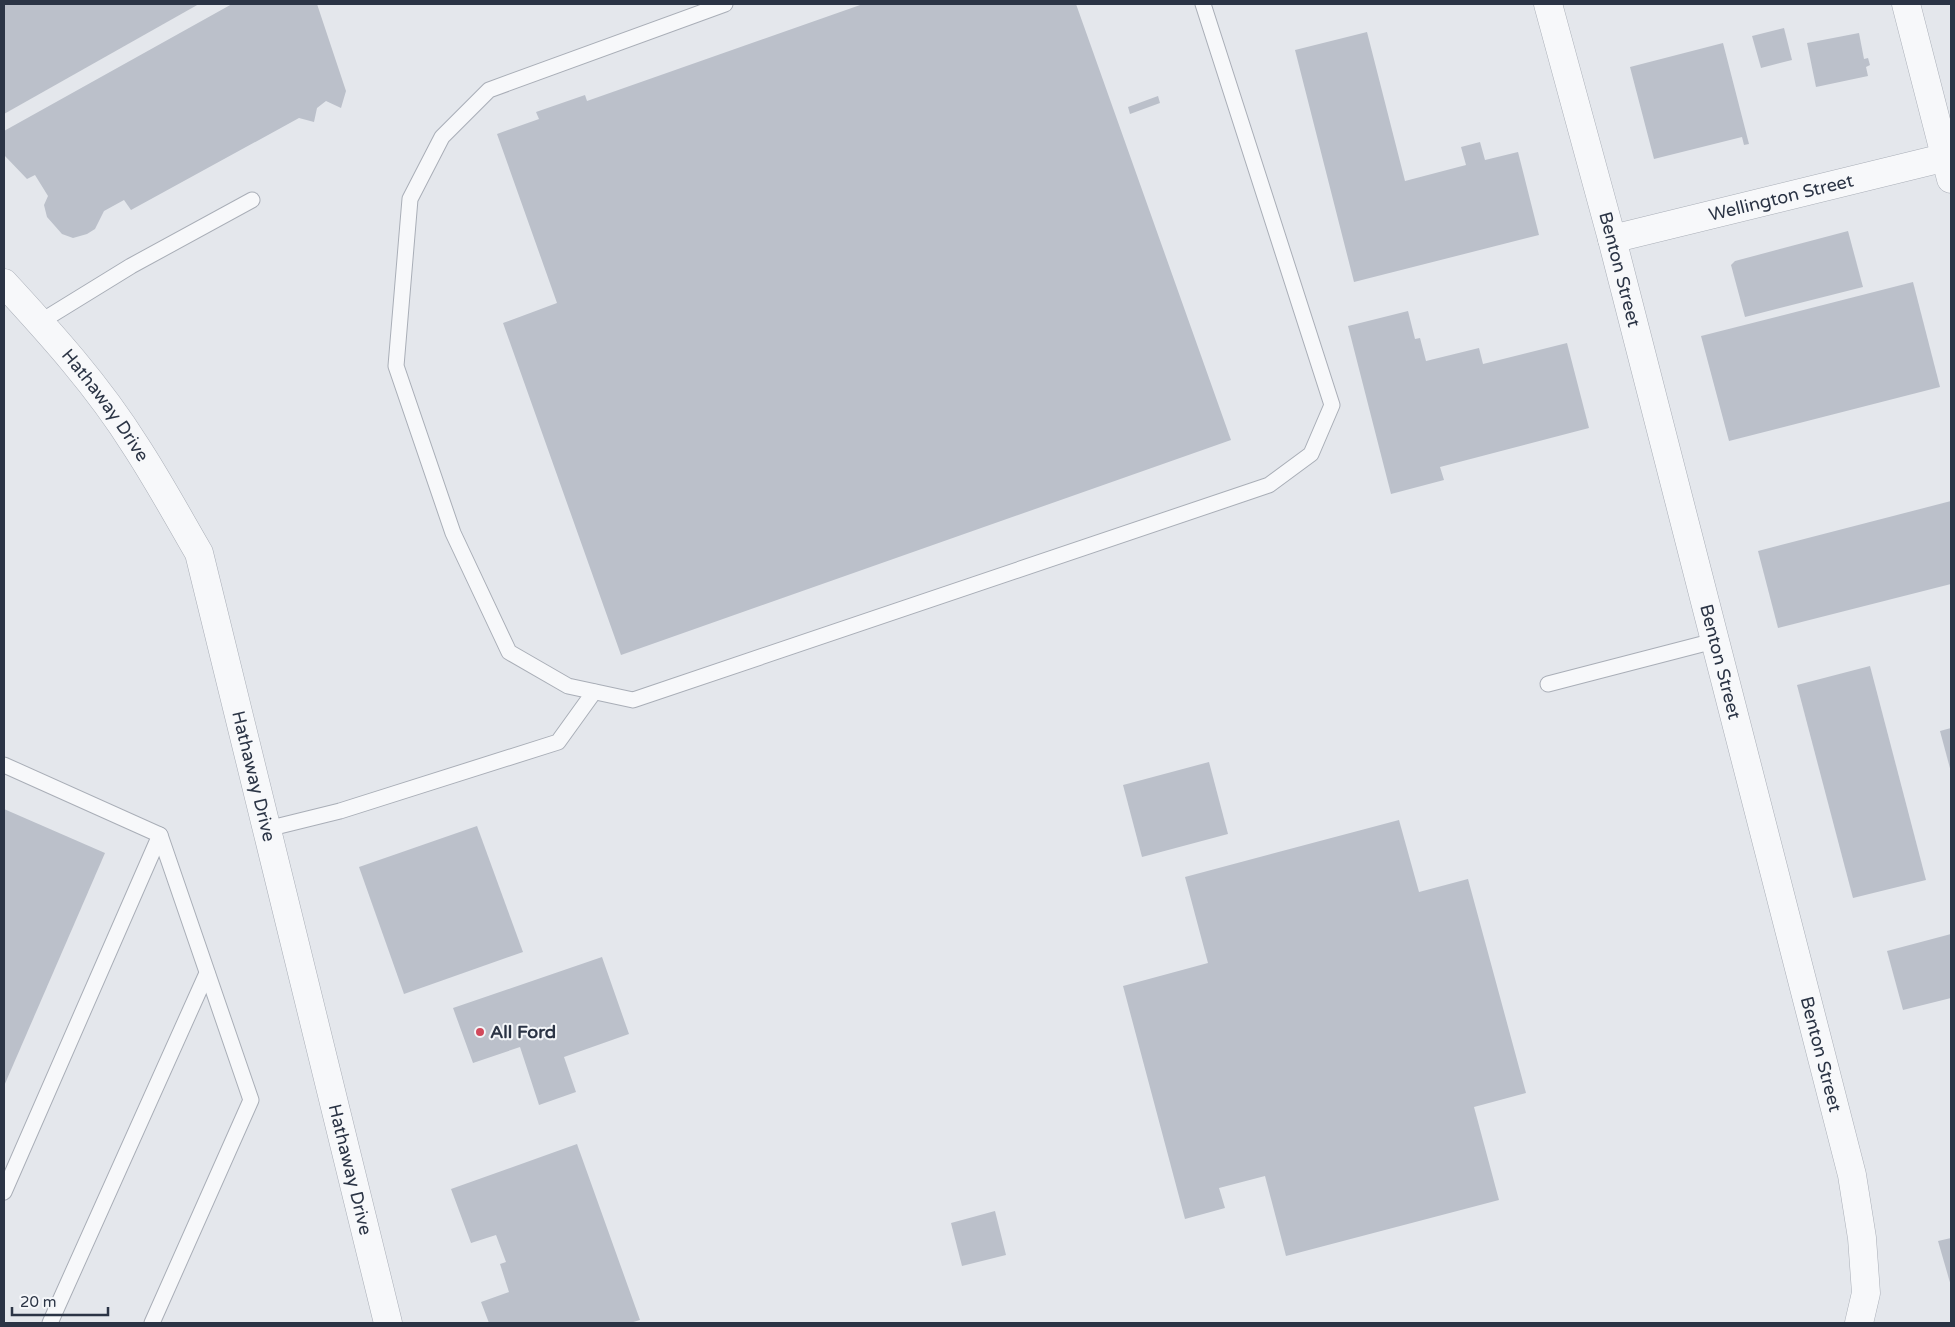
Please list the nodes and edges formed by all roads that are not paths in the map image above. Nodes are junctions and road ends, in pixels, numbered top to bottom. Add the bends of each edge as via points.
1 (725, 4) edge
2 (1204, 4) edge
3 (1548, 4) edge
4 (1906, 4) edge
5 (1949, 165) edge
6 (252, 200) dead end
7 (1612, 240) junction
8 (4, 283) edge
9 (40, 322) junction
10 (1714, 641) junction
11 (1548, 684) dead end
12 (594, 692) junction
13 (4, 765) edge
14 (267, 829) junction
15 (160, 836) junction
16 (207, 973) junction
17 (4, 1192) edge
18 (50, 1323) edge
19 (152, 1323) edge
20 (388, 1323) edge
21 (1859, 1323) edge

1 - 12 lane via 489,90 442,136 410,200 396,366 452,533 510,652 568,686
2 - 12 lane via 1332,405 1311,454 1269,485 632,700
3 - 7 street, Benton Street
4 - 5 street
5 - 7 street, Wellington Street
6 - 9 lane via 130,266
7 - 10 street, Benton Street
8 - 9 street, Hathaway Drive
9 - 14 street, Hathaway Drive via 96,388 135,444 199,553
10 - 11 lane
10 - 21 street, Benton Street via 1852,1175 1862,1238 1866,1293
12 - 14 lane via 558,742 340,811
13 - 15 lane
14 - 20 street, Hathaway Drive
15 - 16 lane
15 - 17 lane
16 - 18 lane
16 - 19 lane via 252,1100

